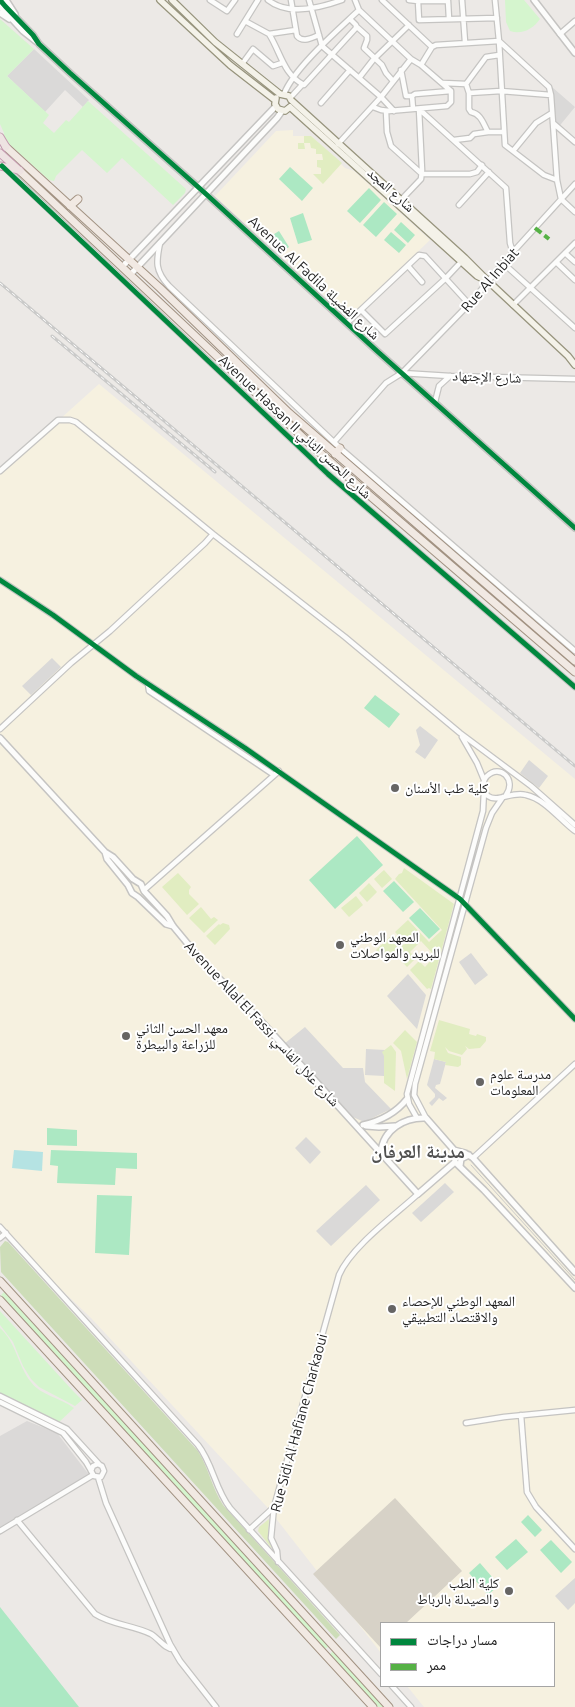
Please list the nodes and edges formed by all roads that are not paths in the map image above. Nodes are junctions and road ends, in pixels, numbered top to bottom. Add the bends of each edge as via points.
1 (0, 0) edge
2 (6, 0) edge
3 (160, 0) edge
4 (172, 0) edge
5 (210, 0) edge
6 (235, 0) edge
7 (258, 0) edge
8 (268, 0) edge
9 (291, 0) edge
10 (309, 0) edge
11 (342, 0) edge
12 (355, 0) edge
13 (382, 0) edge
14 (409, 0) edge
15 (448, 0) edge
16 (462, 0) edge
17 (495, 0) edge
18 (534, 0) edge
19 (336, 1) edge
20 (418, 1) junction
21 (0, 6) edge
22 (294, 8) junction
23 (311, 8) junction
24 (359, 10) junction
25 (0, 13) edge
26 (497, 18) junction
27 (350, 19) junction
28 (449, 19) junction
29 (463, 19) junction
30 (246, 21) junction
31 (575, 21) edge
32 (19, 24) junction
33 (409, 25) junction
34 (357, 27) junction
35 (296, 30) junction
36 (237, 34) dead end
37 (269, 34) junction
38 (560, 34) junction
39 (319, 35) junction
40 (392, 41) junction
41 (499, 41) junction
42 (465, 42) junction
43 (322, 46) junction
44 (432, 47) junction
45 (575, 53) edge
46 (332, 55) junction
47 (499, 55) junction
48 (376, 58) junction
49 (411, 59) junction
50 (282, 63) junction
51 (242, 64) junction
52 (421, 65) junction
53 (350, 70) junction
54 (401, 70) junction
55 (294, 77) junction
56 (359, 78) junction
57 (393, 81) junction
58 (443, 83) junction
59 (466, 84) junction
60 (302, 85) junction
61 (451, 91) junction
62 (500, 92) junction
63 (468, 93) junction
64 (282, 94) junction
65 (551, 95) junction
66 (412, 96) junction
67 (382, 97) junction
68 (291, 99) junction
69 (275, 103) junction
70 (321, 103) dead end
71 (373, 106) junction
72 (290, 108) junction
73 (419, 109) junction
74 (413, 110) junction
75 (282, 111) junction
76 (386, 111) junction
77 (394, 111) junction
78 (552, 113) junction
79 (553, 123) junction
80 (488, 132) junction
81 (503, 132) junction
82 (0, 137) edge
83 (454, 140) junction
84 (575, 142) edge
85 (3, 145) edge
86 (337, 145) junction
87 (513, 151) junction
88 (0, 153) edge
89 (482, 165) junction
90 (1, 166) edge
91 (20, 171) junction
92 (489, 172) junction
93 (422, 174) junction
94 (557, 180) junction
95 (575, 185) edge
96 (198, 187) junction
97 (206, 194) junction
98 (78, 198) dead end
99 (561, 199) junction
100 (402, 200) junction
101 (459, 205) dead end
102 (70, 206) junction
103 (575, 212) edge
104 (160, 243) junction
105 (575, 243) edge
106 (512, 253) junction
107 (564, 253) junction
108 (129, 260) junction
109 (461, 262) junction
110 (556, 262) junction
111 (575, 262) edge
112 (504, 263) junction
113 (408, 266) junction
114 (122, 267) junction
115 (137, 268) junction
116 (130, 275) junction
117 (446, 278) junction
118 (575, 279) edge
119 (422, 282) dead end
120 (488, 282) junction
121 (531, 288) junction
122 (469, 304) junction
123 (513, 305) junction
124 (361, 310) junction
125 (347, 323) junction
126 (575, 328) edge
127 (568, 356) junction
128 (575, 359) edge
129 (575, 365) edge
130 (400, 374) junction
131 (450, 376) junction
132 (575, 379) edge
133 (435, 402) junction
134 (302, 419) junction
135 (314, 429) junction
136 (334, 442) junction
137 (338, 451) junction
138 (0, 471) edge
139 (370, 479) junction
140 (575, 528) edge
141 (213, 534) junction
142 (0, 580) edge
143 (520, 604) junction
144 (515, 610) junction
145 (92, 644) junction
146 (575, 651) edge
147 (575, 661) edge
148 (575, 672) edge
149 (148, 684) junction
150 (575, 687) edge
151 (0, 729) edge
152 (460, 733) junction
153 (0, 738) edge
154 (507, 768) junction
155 (279, 771) junction
156 (503, 773) junction
157 (274, 776) junction
158 (484, 780) junction
159 (484, 790) junction
160 (504, 796) junction
161 (575, 825) edge
162 (575, 831) edge
163 (105, 852) junction
164 (133, 879) junction
165 (128, 885) junction
166 (144, 890) junction
167 (138, 897) junction
168 (460, 899) junction
169 (466, 905) junction
170 (172, 926) junction
171 (446, 947) junction
172 (453, 949) junction
173 (435, 990) junction
174 (441, 991) junction
175 (575, 1018) edge
176 (575, 1064) edge
177 (414, 1095) junction
178 (407, 1097) junction
179 (417, 1118) junction
180 (426, 1118) junction
181 (352, 1121) junction
182 (363, 1125) junction
183 (396, 1126) junction
184 (454, 1150) junction
185 (381, 1152) junction
186 (471, 1156) junction
187 (455, 1162) junction
188 (460, 1166) junction
189 (418, 1194) junction
190 (0, 1227) edge
191 (6, 1233) junction
192 (0, 1238) edge
193 (575, 1272) edge
194 (0, 1281) edge
195 (575, 1288) edge
196 (0, 1300) edge
197 (0, 1396) edge
198 (0, 1402) edge
199 (575, 1410) edge
200 (521, 1415) junction
201 (466, 1423) dead end
202 (100, 1465) junction
203 (94, 1474) junction
204 (274, 1507) junction
205 (17, 1520) junction
206 (249, 1530) junction
207 (0, 1531) edge
208 (575, 1549) edge
209 (278, 1562) junction
210 (173, 1650) junction
211 (380, 1673) edge
212 (393, 1687) edge
213 (216, 1707) edge
214 (373, 1707) edge
215 (389, 1707) edge
216 (411, 1707) edge

1 - 32 street, Avenue Al Fadila شارع الفضيلة
2 - 32 street, Avenue Al Fadila شارع الفضيلة
3 - 69 main road
4 - 51 main road
5 - 6 street via 226,11
7 - 30 street
8 - 22 street
9 - 22 street
10 - 23 street
11 - 19 street
12 - 24 street
13 - 33 street
14 - 20 street
15 - 20 street
15 - 28 street
16 - 29 street
17 - 26 street
18 - 38 street
19 - 23 street
20 - 28 street via 419,20
21 - 32 street, Avenue Al Fadila شارع الفضيلة
22 - 23 street
22 - 35 street
23 - 39 street
24 - 27 street
24 - 40 street
25 - 32 street, Avenue Al Fadila شارع الفضيلة
26 - 29 street
26 - 41 street
27 - 34 street
27 - 43 street
28 - 29 street
29 - 42 street
30 - 36 street
30 - 37 street
31 - 38 street
32 - 96 street, Avenue Al Fadila شارع الفضيلة
33 - 40 street
33 - 44 street
34 - 46 street
34 - 48 street via 367,36 364,48
35 - 37 street
35 - 39 street via 302,40
37 - 50 street
38 - 45 street
39 - 43 street
40 - 48 street
40 - 49 street
41 - 42 street
41 - 47 street
41 - 65 street via 547,83
42 - 44 street
43 - 46 street
43 - 55 street
44 - 52 street
46 - 53 street
46 - 60 street
47 - 59 street via 486,58
47 - 62 street
48 - 56 street
48 - 57 street
49 - 52 street
49 - 54 street
50 - 51 street via 273,66 253,49
50 - 55 street
51 - 64 main road
52 - 58 street
53 - 56 street
53 - 70 street
54 - 57 street
54 - 66 street via 406,96
55 - 60 street
55 - 64 street
56 - 67 street
57 - 67 street
58 - 59 street
58 - 61 street
59 - 63 street
60 - 68 street
61 - 66 street
61 - 73 street via 451,102 447,106
62 - 63 street
62 - 65 street
62 - 81 street
63 - 80 street via 468,109 479,115
64 - 68 main road, شارع المجد
64 - 69 main road
65 - 78 street
66 - 74 street
67 - 71 street
67 - 77 street
68 - 72 main road
68 - 86 main road, شارع المجد
69 - 75 main road
69 - 96 street
71 - 76 street
71 - 86 street
72 - 75 main road
72 - 86 main road, شارع المجد
73 - 74 street
73 - 83 street
73 - 93 street
74 - 77 street
75 - 97 street
76 - 77 street
76 - 93 street via 391,146
78 - 79 street
78 - 87 street via 536,123
79 - 84 street
79 - 94 street
80 - 81 street
80 - 83 street
81 - 87 street via 505,145
82 - 85 highway
83 - 89 street
85 - 102 main road, Avenue Hassan II شارع الحسن الثاني
86 - 100 main road, شارع المجد
86 - 109 main road, شارع المجد
87 - 94 street via 544,175
88 - 91 highway, Avenue Hassan II شارع الحسن الثاني
89 - 92 street
89 - 93 street via 474,173
90 - 91 highway
90 - 150 street via 328,474
91 - 114 main road, Avenue Hassan II شارع الحسن الثاني
92 - 101 street
92 - 106 street via 506,188
93 - 100 street via 420,181
94 - 99 street
95 - 99 street, Rue Al Inbiat
96 - 97 street, Avenue Al Fadila شارع الفضيلة
96 - 108 street
97 - 104 street
97 - 125 street, Avenue Al Fadila شارع الفضيلة
98 - 102 main road
99 - 103 street
99 - 106 street, Rue Al Inbiat
100 - 120 main road, شارع المجد
102 - 108 main road, Avenue Hassan II شارع الحسن الثاني
104 - 115 street
104 - 134 street via 156,263 163,279
105 - 107 street
106 - 112 street, Rue Al Inbiat
107 - 110 street
107 - 111 street
108 - 114 street
108 - 115 main road, Avenue Hassan II شارع الحسن الثاني
109 - 117 street
109 - 120 main road, شارع المجد
110 - 118 street
110 - 121 street
112 - 120 street, Rue Al Inbiat
112 - 121 street
113 - 117 street via 423,255
113 - 119 street
113 - 124 street
114 - 116 main road, Avenue Hassan II شارع الحسن الثاني
115 - 116 street
115 - 134 main road, Avenue Hassan II شارع الحسن الثاني
116 - 148 main road, Avenue Hassan II شارع الحسن الثاني via 311,446
117 - 122 street
117 - 124 street via 385,334
120 - 122 street, Rue Al Inbiat
120 - 123 main road, شارع المجد
121 - 123 street
121 - 126 street
122 - 130 street, Rue Al Inbiat
123 - 127 main road, شارع المجد
124 - 125 street
125 - 130 street, Avenue Al Fadila شارع الفضيلة
127 - 128 main road, شارع المجد
127 - 129 main road, شارع المجد
130 - 131 street, شارع الإجتهاد
130 - 133 street, Avenue Al Fadila شارع الفضيلة
130 - 136 street, Rue Al Inbiat via 386,383
131 - 132 street, شارع الإجتهاد
131 - 133 street via 439,386
133 - 140 street, Avenue Al Fadila شارع الفضيلة
134 - 135 main road, Avenue Hassan II شارع الحسن الثاني
135 - 136 street
135 - 137 main road, Avenue Hassan II شارع الحسن الثاني
136 - 137 street
137 - 139 main road, Avenue Hassan II شارع الحسن الثاني
138 - 141 street via 58,420 70,420
139 - 143 street
139 - 144 main road, Avenue Hassan II شارع الحسن الثاني
141 - 145 street
141 - 152 street via 345,637
142 - 145 street
143 - 144 main road
143 - 146 street
144 - 147 main road, Avenue Hassan II شارع الحسن الثاني
145 - 149 street
145 - 151 street
149 - 155 street
149 - 157 street via 149,690
152 - 154 street
152 - 158 street
153 - 163 street
154 - 156 street
154 - 161 street
155 - 157 street
155 - 168 street
156 - 158 street via 494,772
156 - 160 street via 510,783
157 - 166 street
158 - 159 street
159 - 160 street via 494,799
159 - 168 street via 483,811
160 - 162 street via 532,797
160 - 169 street via 488,822
163 - 164 street
163 - 165 street via 106,859
164 - 165 street via 128,881
164 - 166 street
165 - 167 street
166 - 167 street
166 - 170 street, Avenue Allal El Fassi شارع علال الفاسي via 168,916
167 - 170 street, Avenue Allal El Fassi شارع علال الفاسي
168 - 169 street
168 - 171 street
169 - 172 street
169 - 175 street
170 - 181 street, Avenue Allal El Fassi شارع علال الفاسي
171 - 172 street
171 - 173 street
172 - 174 street
173 - 174 street
173 - 178 street
174 - 177 street
176 - 186 street
177 - 178 street
177 - 180 street
178 - 179 street
178 - 182 street via 392,1113
179 - 180 street
179 - 183 street
180 - 184 street
181 - 182 street, Avenue Allal El Fassi شارع علال الفاسي
181 - 185 street, Avenue Allal El Fassi شارع علال الفاسي
182 - 183 street, Avenue Allal El Fassi شارع علال الفاسي via 379,1128
183 - 185 street via 386,1134
184 - 186 street
184 - 187 street
185 - 189 street
186 - 188 street via 461,1159
186 - 193 street
187 - 188 street
187 - 189 street
188 - 195 street
189 - 204 street, Rue Sidi Al Hafiane Charkaoui via 343,1266
190 - 191 street
191 - 192 street
191 - 206 street via 198,1444 210,1463 222,1497
194 - 215 main road
196 - 214 main road
197 - 202 street via 67,1429
198 - 203 street via 63,1433
199 - 200 street
200 - 201 street
200 - 208 street via 527,1492 536,1507
202 - 203 street via 94,1466
202 - 203 street via 104,1468 103,1475
203 - 205 street
203 - 210 street
204 - 206 street
204 - 209 street, Rue Sidi Al Hafiane Charkaoui via 271,1538
205 - 207 street
205 - 210 street via 95,1614 146,1632
206 - 209 street
209 - 211 street, Rue Sidi Al Hafiane Charkaoui
210 - 213 street
212 - 216 street

